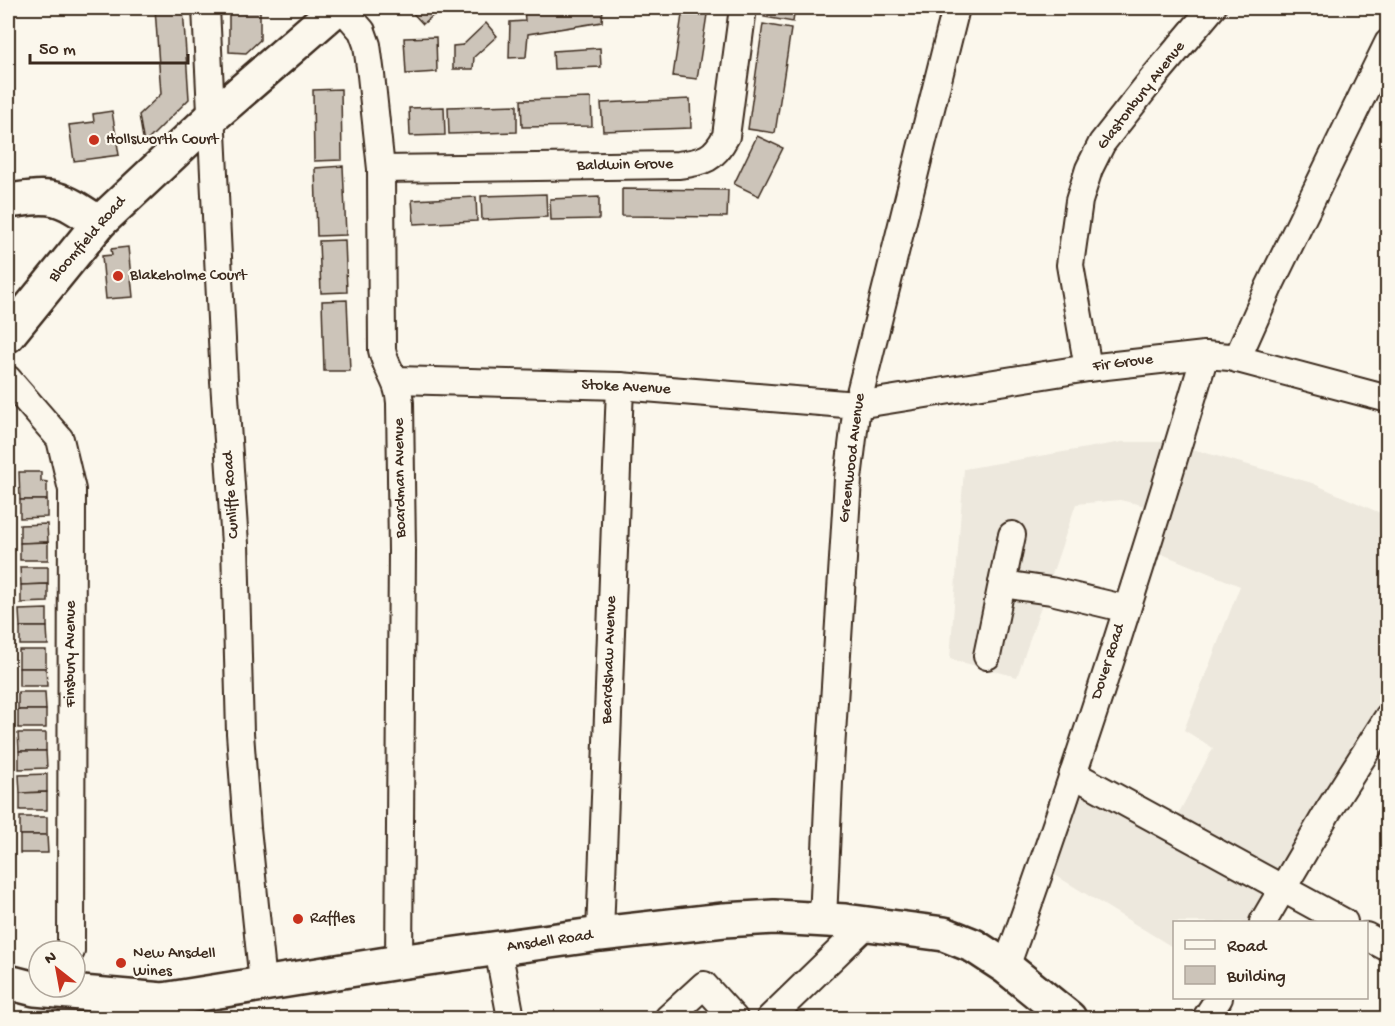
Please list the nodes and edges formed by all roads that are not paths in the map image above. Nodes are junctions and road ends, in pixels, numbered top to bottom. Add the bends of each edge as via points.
1 (206, 8) edge
2 (337, 8) edge
3 (342, 8) edge
4 (742, 8) edge
5 (956, 8) edge
6 (1212, 8) edge
7 (1388, 43) edge
8 (212, 117) junction
9 (381, 169) junction
10 (8, 201) edge
11 (99, 223) junction
12 (8, 335) edge
13 (1205, 355) junction
14 (1237, 359) junction
15 (1088, 368) junction
16 (8, 379) edge
17 (396, 380) junction
18 (620, 386) junction
19 (1384, 392) edge
20 (856, 405) junction
21 (1012, 535) dead end
22 (1002, 584) junction
23 (1127, 609) junction
24 (987, 656) dead end
25 (1388, 717) edge
26 (1073, 774) junction
27 (1283, 888) junction
28 (823, 920) junction
29 (1264, 921) edge
30 (1342, 921) edge
31 (867, 924) junction
32 (600, 934) junction
33 (1368, 937) edge
34 (71, 939) edge
35 (1388, 948) edge
36 (498, 949) junction
37 (399, 962) junction
38 (1006, 967) junction
39 (8, 982) edge
40 (263, 983) junction
41 (27, 987) edge
42 (87, 993) edge
43 (1218, 999) edge
44 (164, 1009) edge
45 (511, 1018) edge
46 (668, 1018) edge
47 (734, 1018) edge
48 (770, 1018) edge
49 (1066, 1018) edge
50 (1206, 1018) edge

1 - 8 street, Cunliffe Road
2 - 8 main road, Bloomfield Road
3 - 9 street, Boardman Avenue via 362,31 367,45
4 - 9 street, Baldwin Grove via 726,136 711,157 678,165
5 - 20 street, Greenwood Avenue
6 - 15 street, Glastonbury Avenue via 1102,143 1089,169 1079,201 1070,265
7 - 14 street
8 - 11 main road, Bloomfield Road
8 - 40 street, Cunliffe Road via 235,544 240,733
9 - 17 street, Boardman Avenue via 382,350
10 - 11 main road via 56,197
11 - 12 main road, Bloomfield Road
13 - 14 street, Fir Grove
13 - 15 street, Fir Grove
13 - 23 street, Dover Road
14 - 19 street, Fir Grove
15 - 20 street, Fir Grove
16 - 34 street, Finsbury Avenue via 60,439 72,490
17 - 18 street, Stoke Avenue
17 - 37 street, Boardman Avenue via 400,390 402,551
18 - 20 street, Stoke Avenue
18 - 32 street, Beardshaw Avenue
20 - 28 street, Greenwood Avenue via 848,479
21 - 22 street
22 - 23 street
22 - 24 street
23 - 26 street, Dover Road
25 - 27 street
26 - 27 street
26 - 38 street, Dover Road
27 - 29 street
27 - 30 street
28 - 31 main road, Ansdell Road
28 - 32 main road, Ansdell Road via 724,920
31 - 38 main road, Ansdell Road via 944,934 974,946
31 - 48 street
32 - 36 main road, Ansdell Road
33 - 35 street
36 - 37 main road, Ansdell Road
36 - 45 street
37 - 40 main road, Ansdell Road
38 - 49 main road, Ansdell Road
39 - 41 main road, Ansdell Road
40 - 44 main road, Ansdell Road
42 - 44 main road, Ansdell Road
43 - 50 street
46 - 47 street via 704,985

